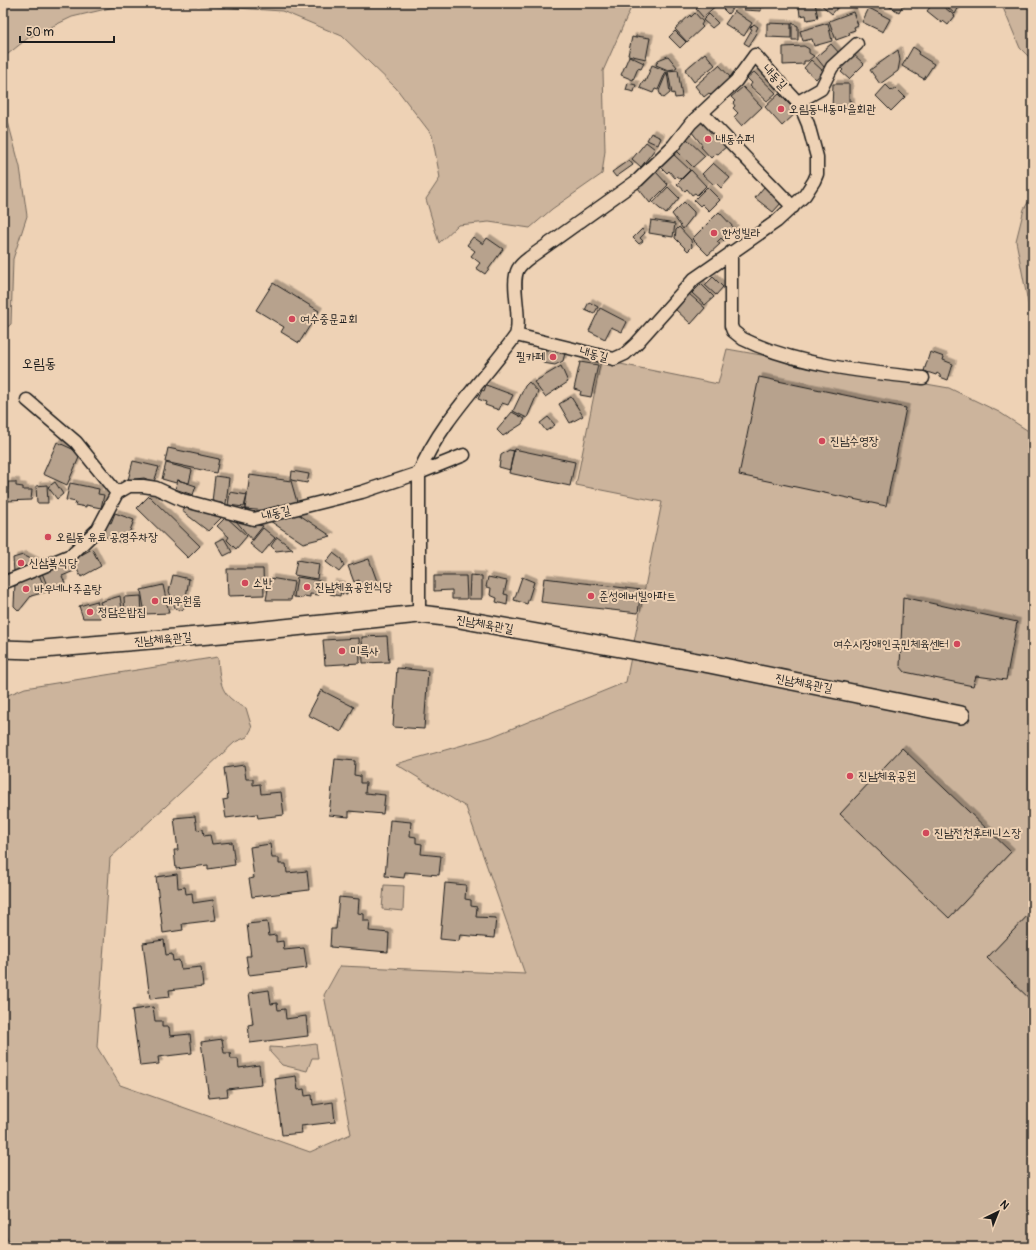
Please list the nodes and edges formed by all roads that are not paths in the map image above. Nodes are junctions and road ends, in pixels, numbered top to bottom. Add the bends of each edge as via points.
1 (857, 44) dead end
2 (798, 102) junction
3 (702, 113) junction
4 (793, 207) junction
5 (731, 252) junction
6 (516, 335) junction
7 (922, 378) dead end
8 (27, 400) dead end
9 (464, 455) dead end
10 (419, 473) junction
11 (117, 493) junction
12 (3, 583) edge
13 (419, 614) junction
14 (3, 650) edge
15 (961, 715) dead end

1 - 2 street via 832,67 821,89
2 - 3 street, 내동길 via 755,55 736,81
2 - 4 street, 내동길 via 808,124 818,165 817,174 810,188
3 - 4 street
3 - 6 street, 내동길 via 638,180 518,268
4 - 5 street, 내동길
5 - 6 street, 내동길 via 694,279 643,337 614,359
5 - 7 street via 731,326 742,339 812,362
6 - 10 street via 439,436
8 - 11 street via 76,442
9 - 10 street, 내동길
10 - 11 street, 내동길 via 362,492 254,519 182,500 150,486 129,486
10 - 13 street
11 - 12 street via 98,529 71,555
13 - 14 street, 진남체육관길 via 32,650
13 - 15 street, 진남체육관길 via 454,618 709,664

